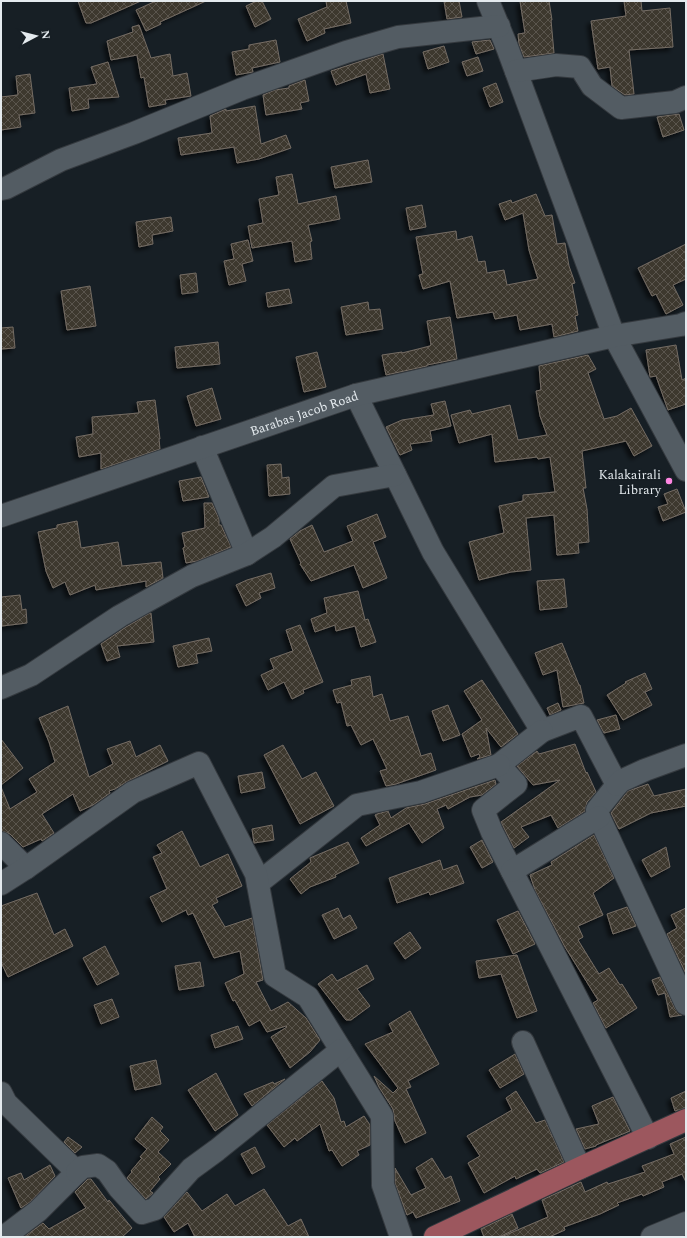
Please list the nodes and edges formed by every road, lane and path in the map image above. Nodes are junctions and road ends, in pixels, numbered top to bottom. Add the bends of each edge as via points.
1 (488, 1) edge
2 (498, 26) junction
3 (516, 71) junction
4 (686, 97) edge
5 (1, 188) edge
6 (686, 323) edge
7 (614, 336) junction
8 (356, 395) junction
9 (202, 447) junction
10 (686, 470) edge
11 (395, 476) junction
12 (1, 516) edge
13 (247, 554) junction
14 (1, 688) edge
15 (542, 731) junction
16 (686, 754) edge
17 (499, 765) junction
18 (617, 785) junction
19 (598, 817) junction
20 (1, 843) edge
21 (26, 868) junction
22 (512, 871) junction
23 (258, 883) junction
24 (1, 884) edge
25 (686, 1004) edge
26 (522, 1042) dead end
27 (341, 1050) junction
28 (4, 1098) edge
29 (686, 1120) edge
30 (648, 1138) junction
31 (580, 1168) junction
32 (77, 1172) junction
33 (686, 1223) edge
34 (9, 1236) edge
35 (401, 1237) edge
36 (435, 1237) edge
37 (652, 1237) edge

1 - 2 street
2 - 3 street
2 - 5 street via 398,37 346,52 242,89 61,160 6,188
3 - 4 street via 556,65 580,67 592,86 621,108 675,102
3 - 7 street
6 - 7 street, Barabas Jacob Road
7 - 8 street, Barabas Jacob Road
7 - 10 street
8 - 9 street, Barabas Jacob Road
8 - 11 street
9 - 12 street, Barabas Jacob Road
9 - 13 street
11 - 13 street via 334,486 273,537
11 - 15 street via 433,552
13 - 14 street via 192,576 120,616 31,675
15 - 17 street
15 - 18 street via 581,716
16 - 18 street via 645,770
17 - 22 street via 516,784 483,810
17 - 23 street via 421,792 357,805
18 - 19 street via 597,810
19 - 22 street
19 - 25 street
20 - 21 street
21 - 23 street via 133,792 199,763 256,874
21 - 24 street
22 - 30 street
23 - 27 street via 275,976 308,997
26 - 31 street
27 - 32 street via 191,1169 155,1209 142,1213 107,1171 98,1165 83,1167
27 - 35 street via 382,1116 383,1184
28 - 32 street
29 - 30 main road
30 - 31 main road
31 - 36 main road
32 - 34 street
33 - 37 street

